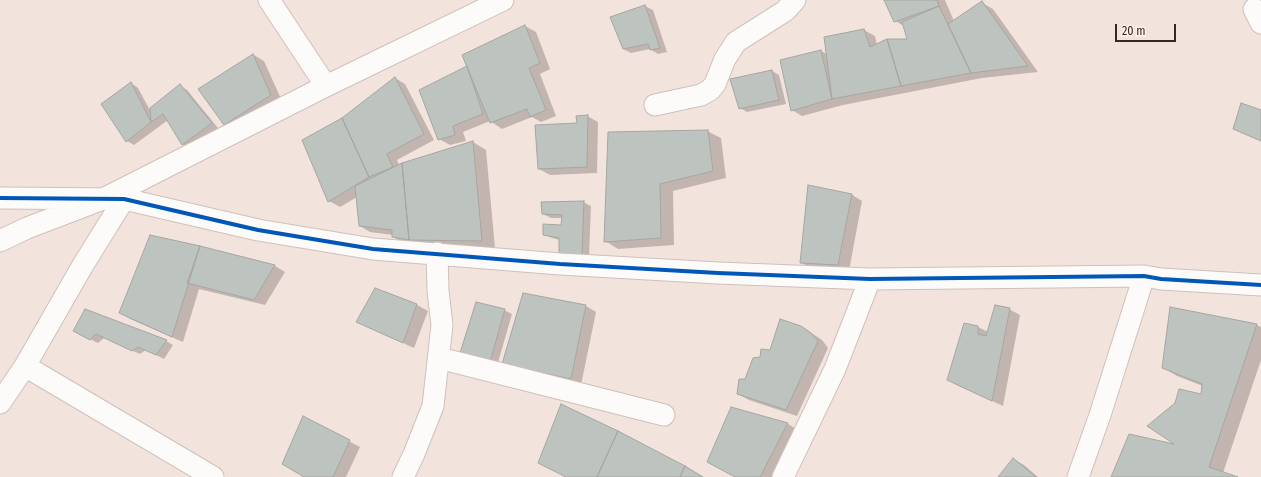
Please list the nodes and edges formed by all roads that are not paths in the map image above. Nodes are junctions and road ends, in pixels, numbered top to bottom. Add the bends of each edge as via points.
1 (269, 0) edge
2 (503, 0) edge
3 (795, 0) edge
4 (326, 86) junction
5 (655, 105) dead end
6 (0, 198) edge
7 (103, 199) junction
8 (124, 199) junction
9 (0, 241) edge
10 (437, 253) junction
11 (1144, 276) junction
12 (870, 279) junction
13 (1261, 285) edge
14 (439, 358) junction
15 (25, 366) junction
16 (0, 403) edge
17 (664, 415) dead end
18 (213, 477) edge
19 (403, 477) edge
20 (783, 477) edge
21 (1078, 477) edge

1 - 4 street
2 - 4 street
3 - 5 street via 785,11 736,42 725,58 710,90 701,95
4 - 7 street
6 - 7 street
7 - 8 street
7 - 9 street
8 - 10 street via 258,230 373,249
8 - 15 street
10 - 12 street via 568,264
10 - 14 street via 442,325
11 - 12 street
11 - 13 street
11 - 21 street
12 - 20 street via 835,369
14 - 17 street
14 - 19 street via 432,406
15 - 16 street
15 - 18 street

